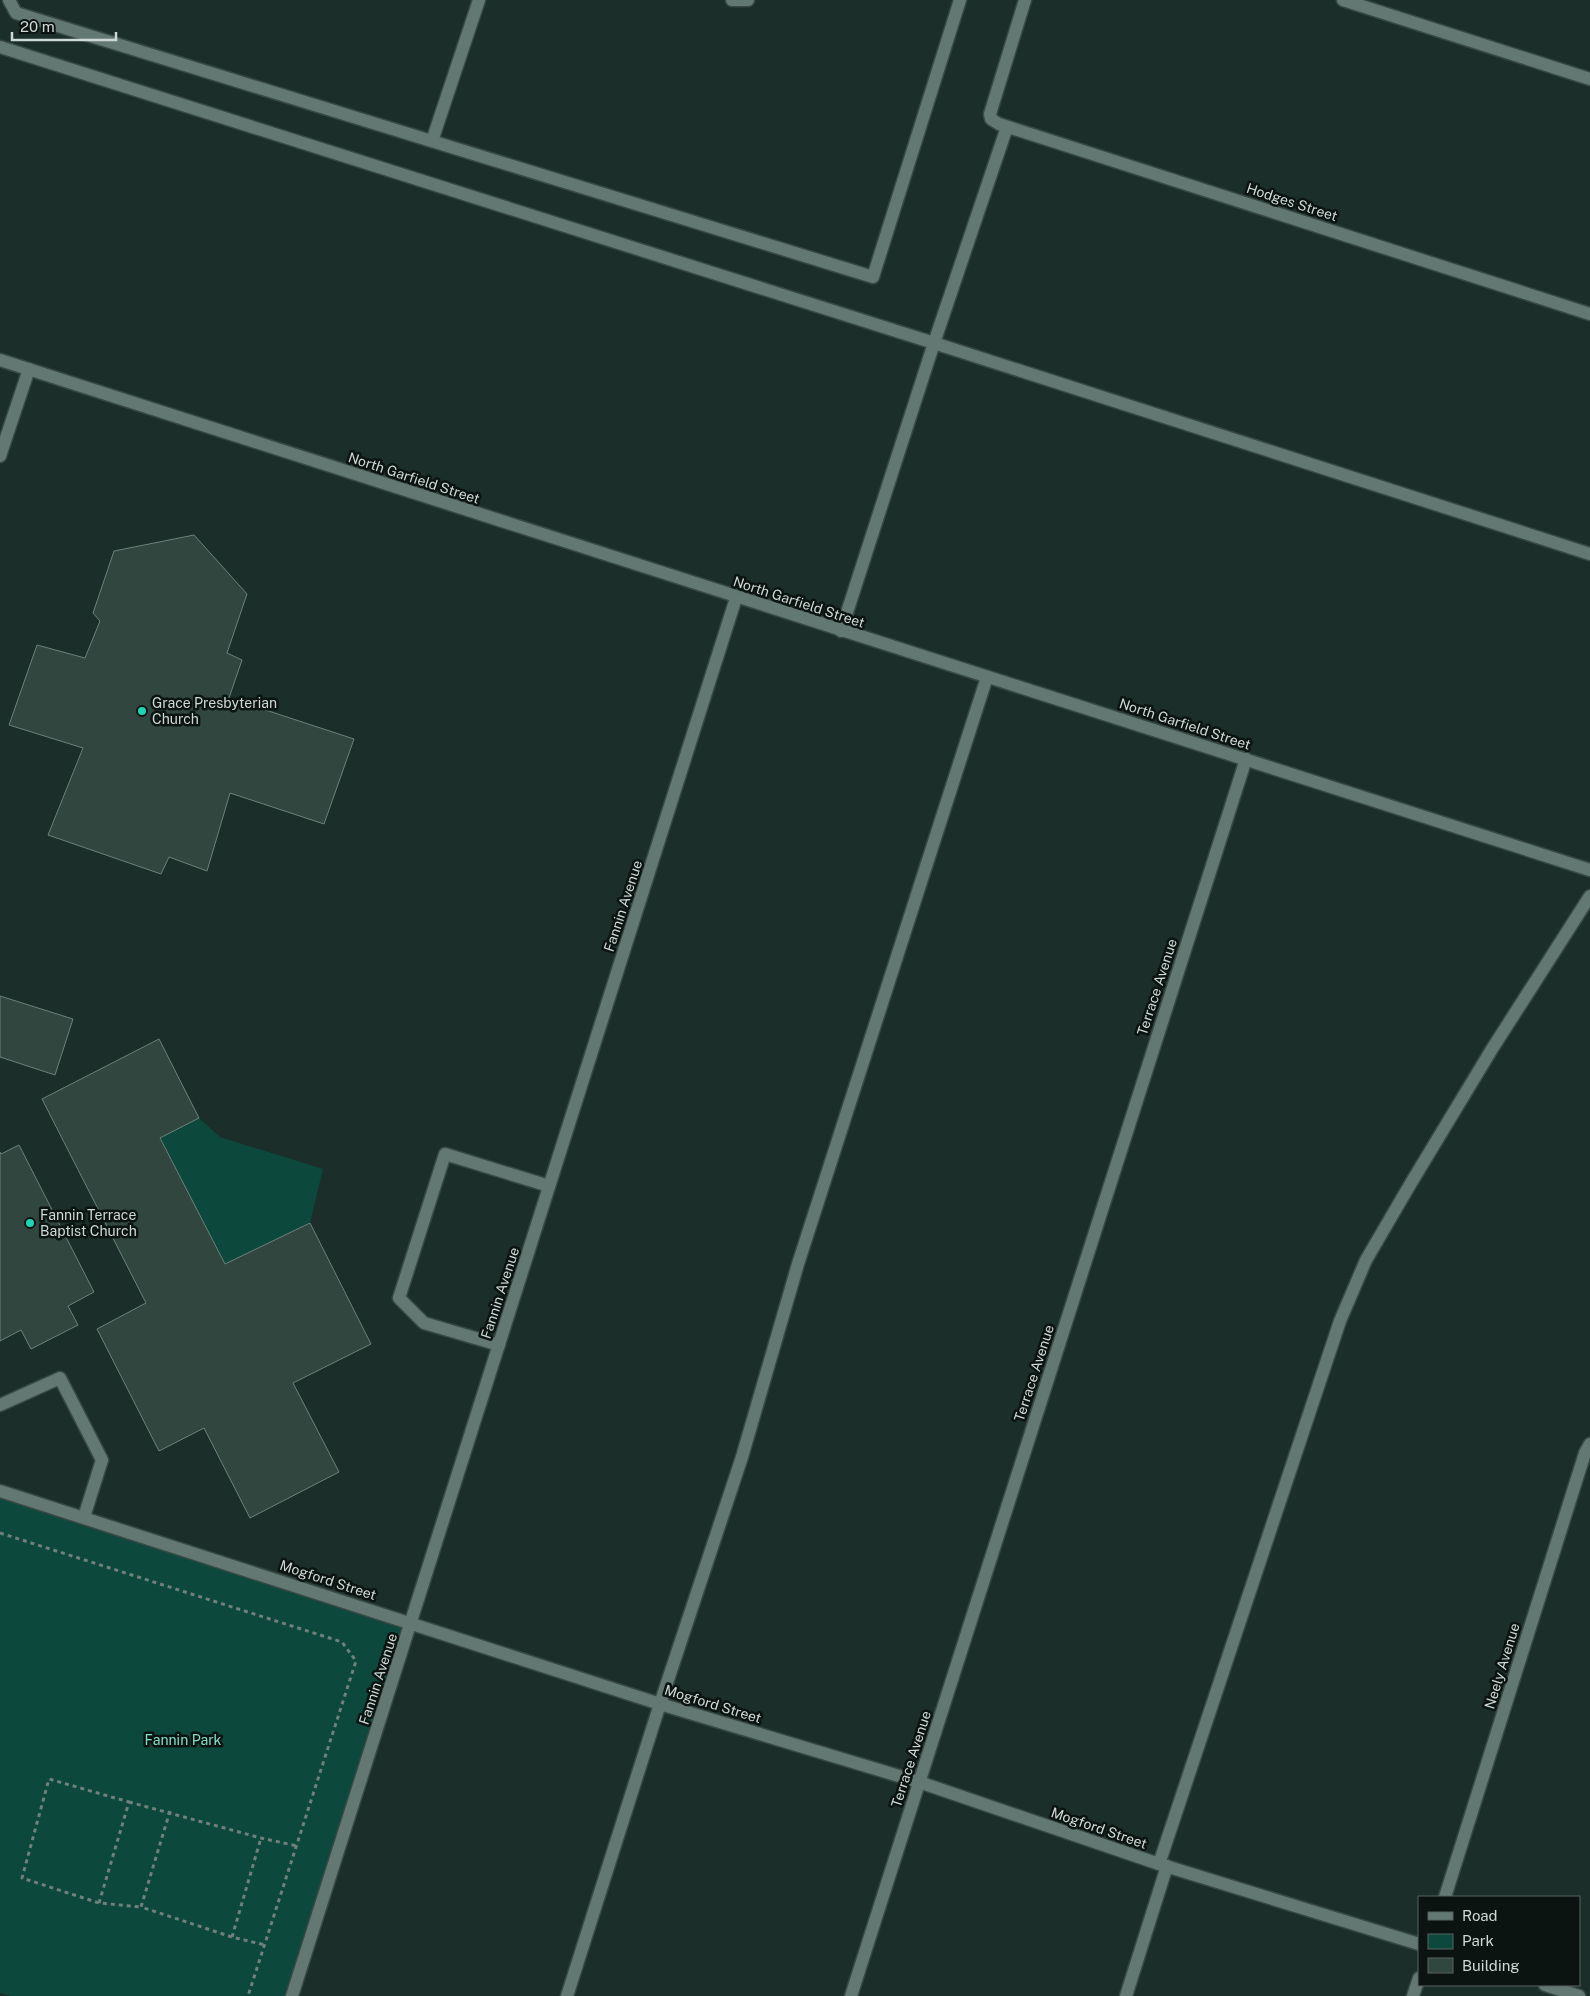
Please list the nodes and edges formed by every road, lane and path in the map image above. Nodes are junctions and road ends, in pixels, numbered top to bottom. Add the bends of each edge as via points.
1 (9, 0) edge
2 (479, 0) edge
3 (732, 0) edge
4 (748, 0) edge
5 (960, 0) edge
6 (1025, 0) edge
7 (1343, 0) edge
8 (0, 46) edge
9 (1590, 79) edge
10 (1007, 126) junction
11 (432, 141) junction
12 (1590, 314) edge
13 (934, 344) junction
14 (0, 360) edge
15 (29, 369) junction
16 (0, 456) edge
17 (1590, 554) edge
18 (736, 598) junction
19 (841, 631) junction
20 (987, 677) junction
21 (1246, 759) junction
22 (1590, 870) edge
23 (1590, 896) edge
24 (550, 1186) junction
25 (499, 1345) junction
26 (0, 1405) edge
27 (1590, 1444) edge
28 (0, 1491) edge
29 (84, 1518) junction
30 (0, 1533) edge
31 (412, 1622) junction
32 (660, 1704) junction
33 (919, 1782) junction
34 (129, 1802) junction
35 (170, 1812) junction
36 (261, 1838) junction
37 (297, 1846) junction
38 (1163, 1865) junction
39 (1445, 1896) edge
40 (99, 1903) junction
41 (141, 1907) junction
42 (232, 1937) junction
43 (1418, 1944) edge
44 (265, 1945) junction
45 (1418, 1981) edge
46 (1547, 1986) edge
47 (248, 1996) edge
48 (292, 1996) edge
49 (567, 1996) edge
50 (851, 1996) edge
51 (1126, 1996) edge
52 (1413, 1996) edge
53 (1579, 1996) edge

1 - 11 street via 16,13
2 - 11 street
3 - 4 street
5 - 11 street via 873,277
6 - 10 street, Hodges Street via 990,114 992,119
7 - 9 street
8 - 13 street
10 - 12 street, Hodges Street
10 - 13 street
13 - 17 street
13 - 19 street
14 - 15 street, North Garfield Street
15 - 16 street
15 - 18 street, North Garfield Street
18 - 19 street, North Garfield Street
18 - 24 street, Fannin Avenue
19 - 20 street, North Garfield Street
20 - 21 street, North Garfield Street
20 - 32 street via 798,1264 742,1457
21 - 22 street, North Garfield Street
21 - 33 street, Terrace Avenue
23 - 38 street via 1492,1049 1366,1260 1340,1321
24 - 25 street, Fannin Avenue
24 - 25 street via 444,1154 399,1298 424,1323
25 - 31 street, Fannin Avenue
26 - 29 street via 60,1378 102,1460
27 - 39 street, Neely Avenue
28 - 29 street, Mogford Street
29 - 31 street, Mogford Street
30 - 37 path via 342,1642 356,1661
31 - 32 street, Mogford Street
31 - 48 street, Fannin Avenue
32 - 33 street, Mogford Street
32 - 49 street
33 - 38 street, Mogford Street
33 - 50 street, Terrace Avenue
34 - 35 path
34 - 40 path
34 - 40 path via 48,1778 22,1878
35 - 36 path
35 - 41 path
36 - 37 path
36 - 42 path
37 - 44 path
38 - 43 street, Mogford Street
38 - 51 street
40 - 41 path
41 - 42 path
42 - 44 path
44 - 47 path
45 - 52 street
46 - 53 street

